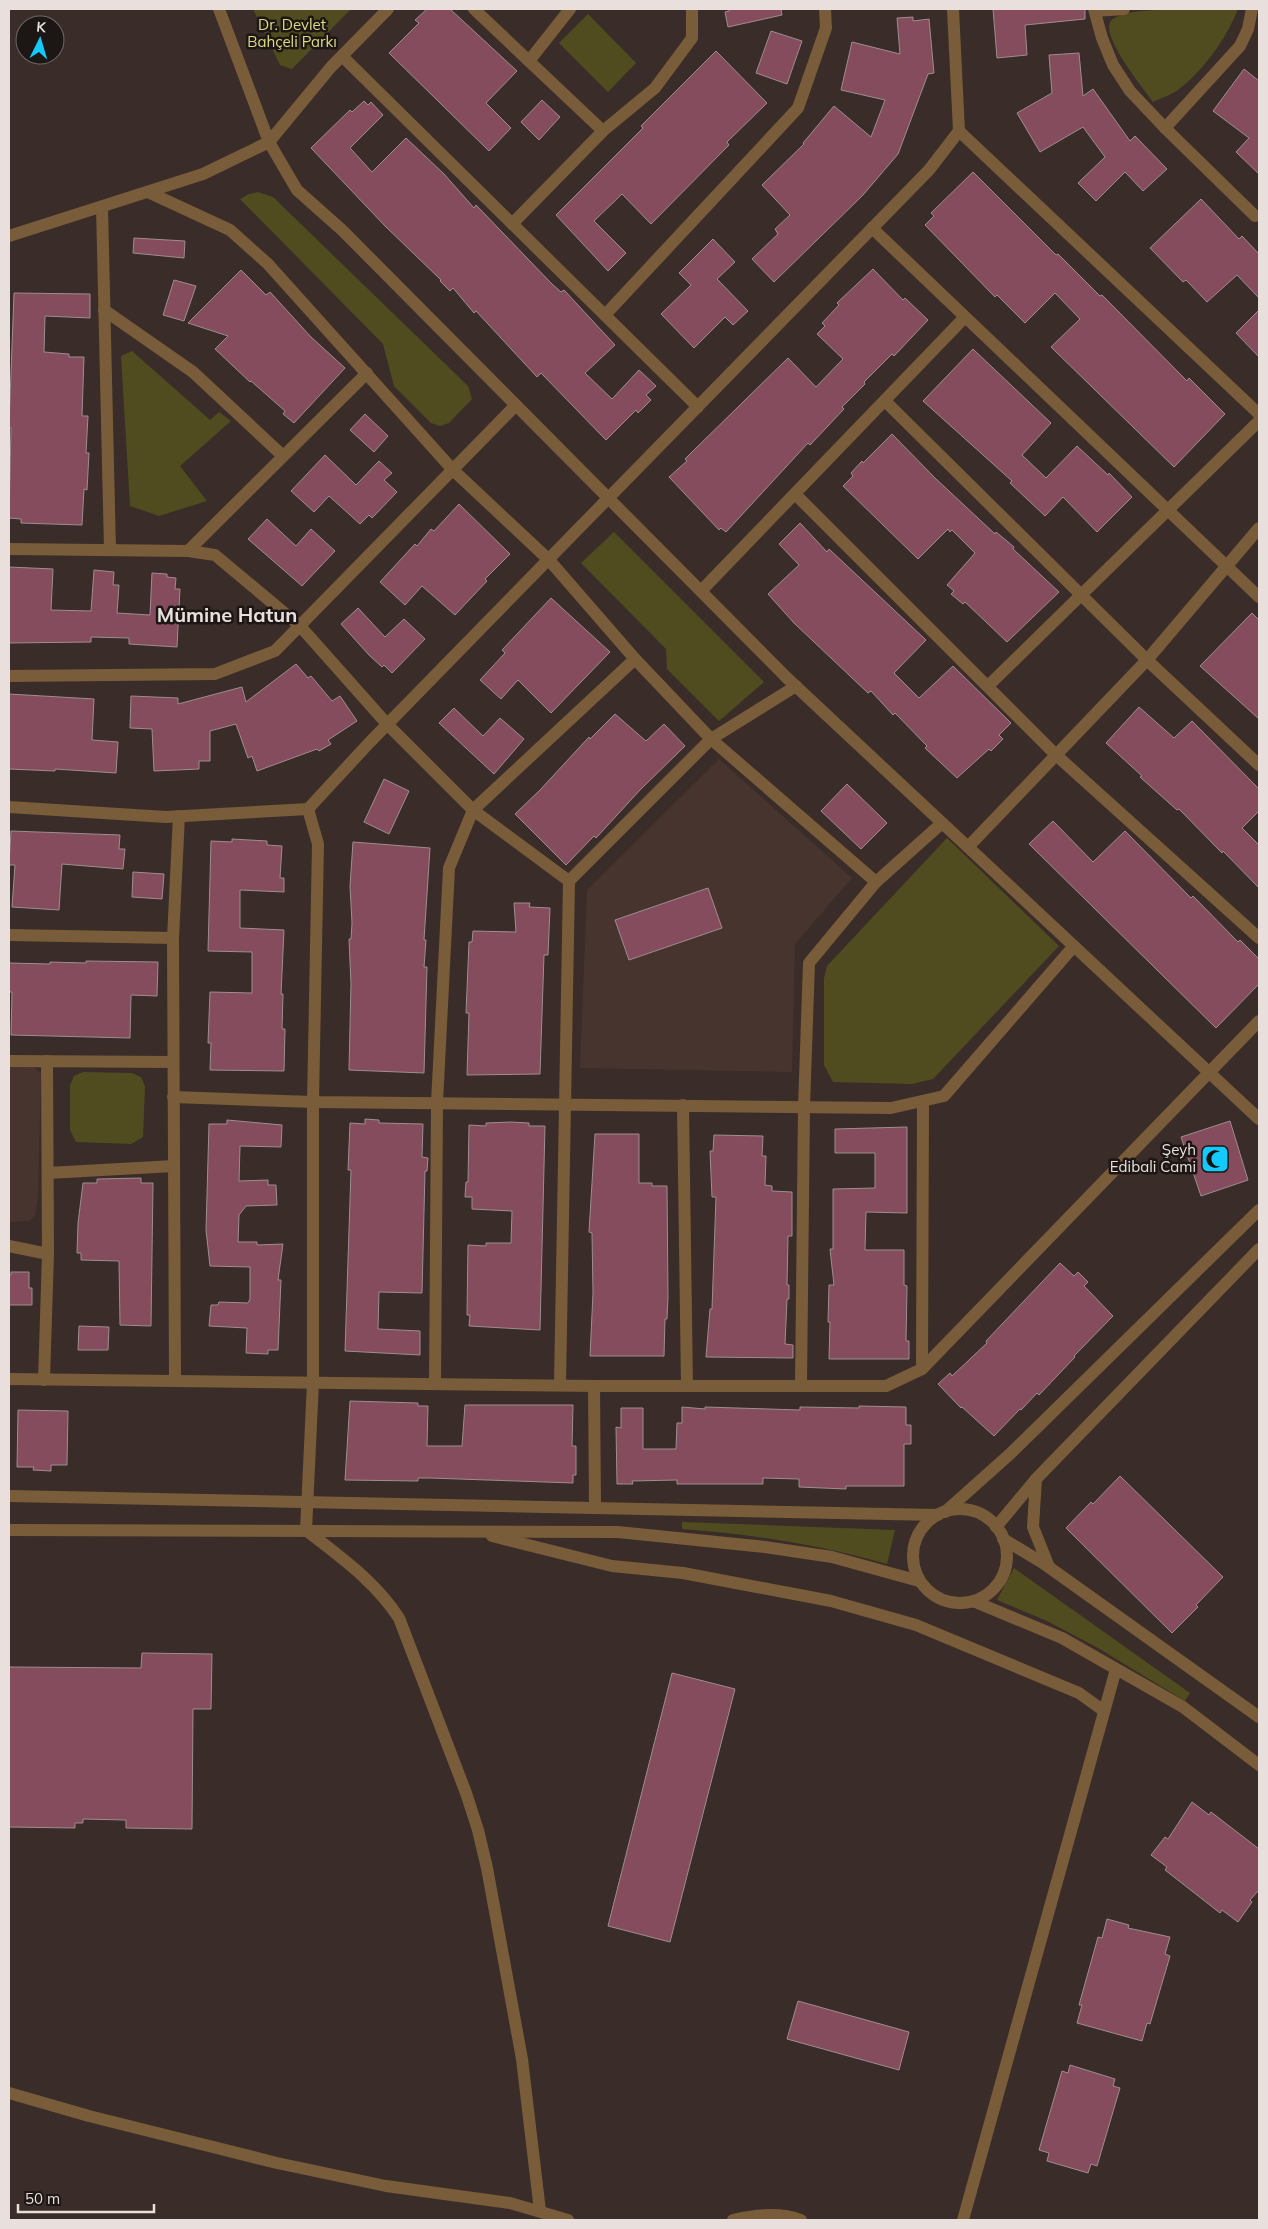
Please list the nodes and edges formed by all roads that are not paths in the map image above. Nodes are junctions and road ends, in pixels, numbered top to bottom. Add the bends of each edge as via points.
1 (220, 9) edge
2 (388, 9) edge
3 (474, 9) edge
4 (570, 9) edge
5 (692, 9) edge
6 (825, 9) edge
7 (953, 9) edge
8 (1124, 9) edge
9 (1252, 9) edge
10 (1095, 10) edge
11 (342, 56) junction
12 (529, 61) junction
13 (1165, 128) junction
14 (603, 131) junction
15 (959, 131) junction
16 (269, 142) junction
17 (148, 192) junction
18 (102, 207) junction
19 (1258, 216) edge
20 (512, 224) junction
21 (872, 228) junction
22 (9, 236) edge
23 (104, 310) junction
24 (605, 315) junction
25 (965, 317) junction
26 (367, 373) junction
27 (884, 401) junction
28 (516, 405) junction
29 (698, 407) junction
30 (1259, 414) edge
31 (1259, 422) edge
32 (283, 456) junction
33 (453, 470) junction
34 (795, 494) junction
35 (609, 499) junction
36 (1168, 511) junction
37 (1259, 528) edge
38 (9, 549) edge
39 (110, 550) junction
40 (188, 551) junction
41 (549, 560) junction
42 (1226, 567) junction
43 (701, 591) junction
44 (1081, 596) junction
45 (1259, 597) edge
46 (300, 626) junction
47 (635, 659) junction
48 (1147, 660) junction
49 (9, 676) edge
50 (796, 686) junction
51 (988, 686) junction
52 (387, 724) junction
53 (711, 739) junction
54 (1056, 755) junction
55 (1259, 765) edge
56 (9, 807) edge
57 (308, 809) junction
58 (473, 810) junction
59 (179, 816) junction
60 (942, 823) junction
61 (968, 846) junction
62 (569, 881) junction
63 (876, 882) junction
64 (9, 935) edge
65 (173, 938) junction
66 (1259, 938) edge
67 (1074, 946) junction
68 (1259, 1021) edge
69 (9, 1061) edge
70 (47, 1061) junction
71 (173, 1062) junction
72 (1209, 1072) junction
73 (173, 1097) junction
74 (923, 1101) junction
75 (314, 1102) junction
76 (437, 1103) junction
77 (566, 1105) junction
78 (683, 1106) junction
79 (804, 1107) junction
80 (1259, 1119) edge
81 (174, 1166) junction
82 (48, 1173) junction
83 (1259, 1210) edge
84 (9, 1246) edge
85 (1259, 1249) edge
86 (48, 1254) junction
87 (922, 1369) junction
88 (9, 1379) edge
89 (44, 1380) junction
90 (175, 1381) junction
91 (313, 1382) junction
92 (434, 1384) junction
93 (560, 1386) junction
94 (594, 1386) junction
95 (686, 1386) junction
96 (801, 1386) junction
97 (1036, 1479) junction
98 (9, 1496) edge
99 (308, 1502) junction
100 (596, 1507) junction
101 (942, 1513) junction
102 (996, 1527) junction
103 (9, 1530) edge
104 (306, 1530) junction
105 (472, 1531) junction
106 (1003, 1539) junction
107 (1049, 1567) junction
108 (919, 1581) junction
109 (973, 1601) junction
110 (1116, 1669) junction
111 (1104, 1711) junction
112 (1259, 1717) edge
113 (1259, 1765) edge
114 (9, 2093) edge
115 (540, 2211) junction
116 (568, 2220) edge
117 (733, 2220) edge
118 (800, 2220) edge
119 (964, 2220) edge

1 - 16 street
2 - 11 street
3 - 12 street
4 - 12 street
5 - 14 street via 692,38 655,88
6 - 24 street via 826,28 798,108
7 - 15 street
8 - 10 street
9 - 13 street via 1240,46
10 - 13 street via 1113,65 1130,91
11 - 16 street
11 - 20 street
12 - 14 street
13 - 19 street
14 - 20 street
15 - 21 street via 929,170
15 - 30 street
16 - 17 street via 203,174
16 - 28 street via 296,190 342,230
17 - 18 street
17 - 26 street via 230,230 268,264
18 - 22 street
18 - 23 street
20 - 24 street
21 - 25 street
21 - 29 street
23 - 32 street via 192,372
23 - 39 street
24 - 29 street
25 - 27 street
25 - 36 street
26 - 32 street
26 - 33 street
27 - 34 street
27 - 44 street
28 - 33 street
28 - 35 street
29 - 35 street
31 - 36 street
32 - 40 street
33 - 41 street
33 - 46 street
34 - 43 street
34 - 51 street
35 - 41 street
35 - 43 street
36 - 42 street
36 - 44 street
37 - 42 street
38 - 39 street
39 - 40 street
40 - 46 street via 215,555
41 - 47 street
41 - 52 street
42 - 45 street
42 - 48 street
43 - 50 street
44 - 48 street
44 - 51 street
46 - 49 street via 275,651 216,674
46 - 52 street
47 - 53 street
47 - 58 street
48 - 54 street
48 - 55 street
50 - 53 street
50 - 60 street
51 - 54 street
52 - 57 street
52 - 58 street
53 - 62 street
53 - 63 street
54 - 61 street
54 - 66 street
56 - 59 street
57 - 59 street
57 - 75 street via 318,844
58 - 62 street
58 - 76 street via 448,868
59 - 65 street
60 - 61 street
60 - 63 street
61 - 67 street
62 - 77 street
63 - 79 street via 809,963
64 - 65 street
65 - 71 street
67 - 72 street
67 - 74 street via 944,1096
68 - 72 street
69 - 70 street
70 - 71 street
70 - 82 street
71 - 73 street
72 - 80 street
72 - 87 street
73 - 75 street
73 - 81 street
74 - 79 street via 891,1108
74 - 87 street
75 - 76 street
75 - 91 street
76 - 77 street
76 - 92 street
77 - 78 street
77 - 93 street
78 - 79 street
78 - 95 street
79 - 96 street
81 - 82 street
81 - 90 street
82 - 86 street
83 - 101 street via 1010,1454
84 - 86 street
85 - 97 street
86 - 89 street
87 - 96 street via 886,1386
88 - 89 street
89 - 90 street
90 - 91 street
91 - 92 street
91 - 99 street
92 - 93 street
93 - 94 street
94 - 95 street
94 - 100 street
95 - 96 street
97 - 102 street
97 - 107 street via 1033,1527
98 - 99 street
99 - 100 street
99 - 104 street
100 - 101 street
101 - 102 street via 960,1509 973,1511
101 - 108 street via 922,1528 915,1540 912,1554
102 - 106 street
103 - 104 street
104 - 105 street
104 - 115 street via 385,1596 399,1618 466,1793 493,1894 522,2059
105 - 108 street via 618,1532 736,1544 832,1557
105 - 111 street via 612,1566 683,1573 831,1601 916,1625 1079,1693
106 - 107 street
106 - 109 street via 1007,1552 1001,1579 993,1590
107 - 112 street
108 - 109 street via 940,1600 954,1603
109 - 110 street via 1062,1638
110 - 111 street
110 - 113 street via 1183,1707
111 - 119 street
114 - 115 street via 277,2163 386,2186 510,2203
115 - 116 street
117 - 118 street via 777,2215

